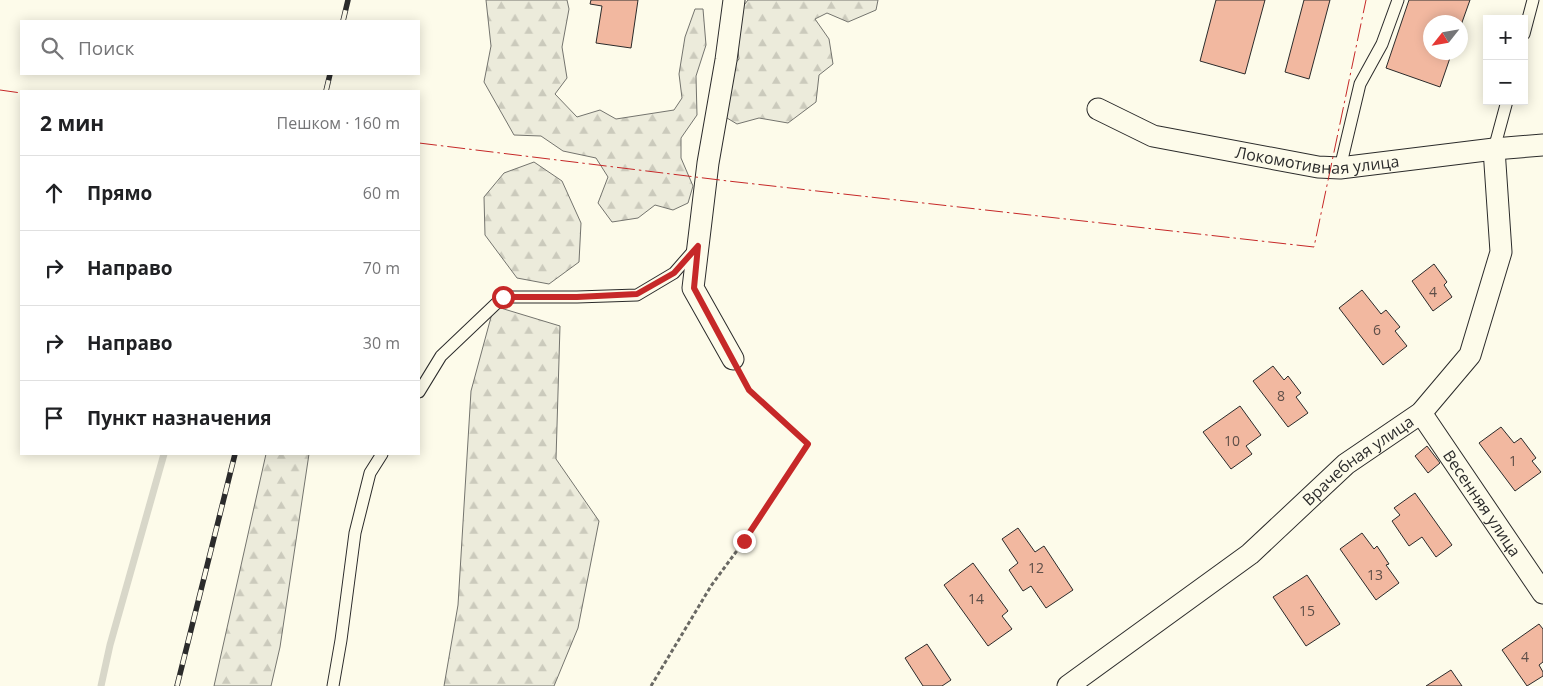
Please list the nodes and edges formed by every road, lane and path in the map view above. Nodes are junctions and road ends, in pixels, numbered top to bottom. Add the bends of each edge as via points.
1 (734, 0) edge
2 (1398, 0) edge
3 (1533, 0) edge
4 (1528, 19) edge
5 (1505, 105) edge
6 (1098, 109) dead end
7 (1543, 146) edge
8 (1494, 148) junction
9 (1340, 168) junction
10 (698, 246) junction
11 (733, 359) joint
12 (420, 390) edge
13 (1421, 414) junction
14 (381, 455) edge
15 (1543, 593) edge
16 (333, 686) edge
17 (651, 686) edge
18 (1068, 686) edge

1 - 10 street
2 - 9 lane via 1382,44 1360,84
3 - 4 lane
5 - 8 lane
6 - 9 street, Локомотивная улица via 1153,136 1318,167
7 - 8 street, Локомотивная улица
8 - 9 street, Локомотивная улица
8 - 13 street, Врачебная улица via 1501,252 1470,355
10 - 11 street via 694,288
10 - 12 lane via 674,273 637,294 503,297 441,356
11 - 17 path via 749,390 808,444 711,586
13 - 15 street, Весенняя улица
13 - 18 street, Врачебная улица via 1346,464 1250,554
14 - 16 lane via 370,474 355,533

